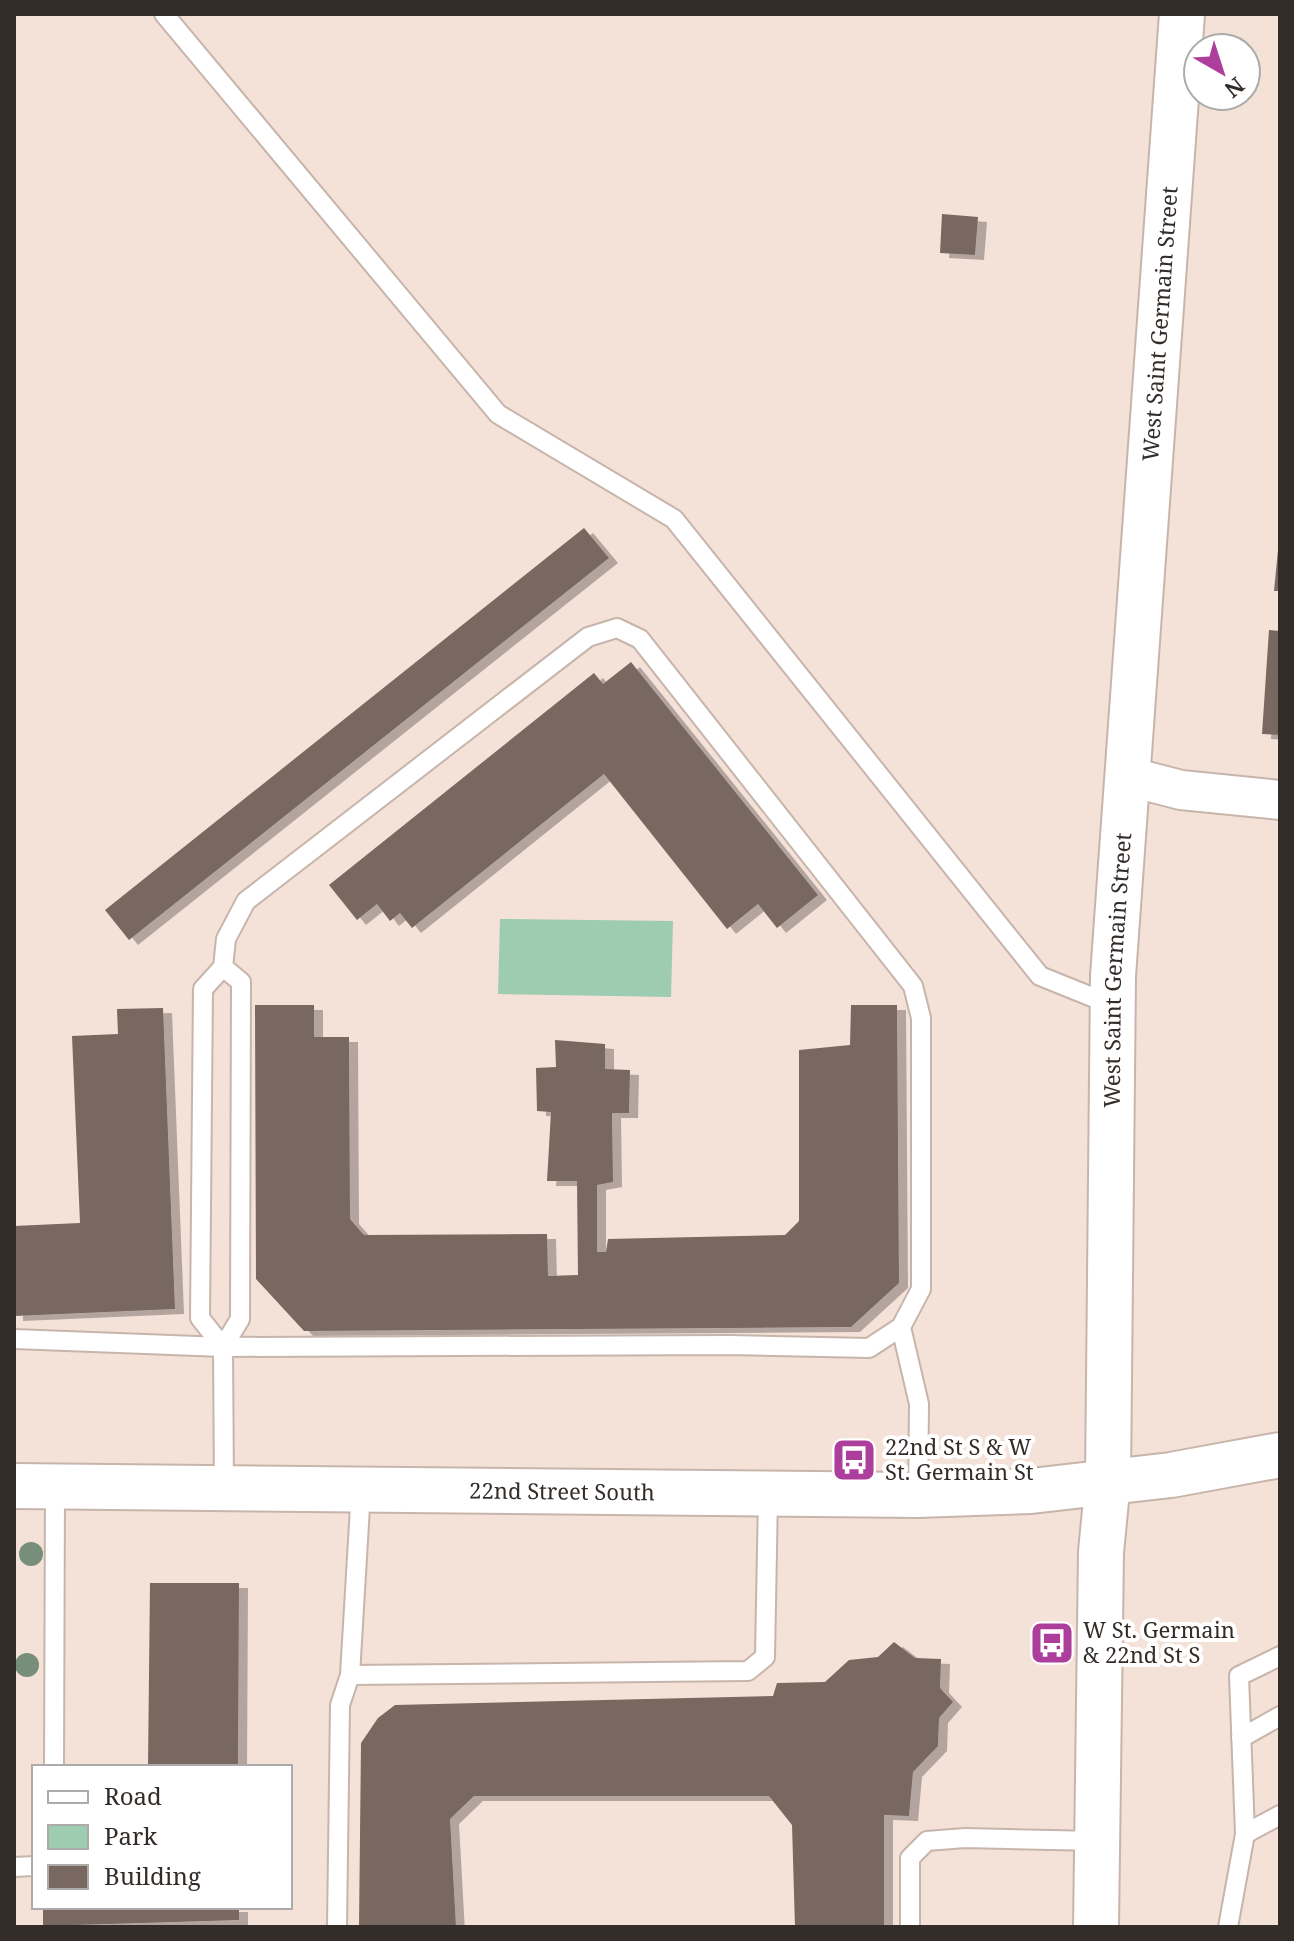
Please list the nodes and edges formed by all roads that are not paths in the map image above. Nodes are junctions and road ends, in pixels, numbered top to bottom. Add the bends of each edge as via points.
1 (164, 14) edge
2 (1182, 14) edge
3 (1127, 776) junction
4 (1280, 800) edge
5 (223, 967) junction
6 (1112, 1005) junction
7 (901, 1327) junction
8 (14, 1339) edge
9 (223, 1347) junction
10 (1280, 1455) edge
11 (1108, 1480) junction
12 (35, 1486) edge
13 (224, 1488) junction
14 (361, 1490) junction
15 (918, 1495) junction
16 (768, 1496) junction
17 (1280, 1656) edge
18 (350, 1675) junction
19 (1280, 1716) edge
20 (1241, 1738) junction
21 (54, 1765) edge
22 (1280, 1815) edge
23 (1245, 1834) junction
24 (1097, 1841) junction
25 (337, 1927) edge
26 (910, 1927) edge
27 (1096, 1927) edge
28 (1228, 1927) edge

1 - 6 lane via 498,414 674,519 1040,976
2 - 3 street, West Saint Germain Street
3 - 4 street via 1181,790
3 - 6 street, West Saint Germain Street
5 - 7 lane via 226,939 246,901 588,637 617,628 640,639 913,986 921,1018 921,1289
5 - 9 lane via 241,982 240,1319
5 - 9 lane via 203,989 200,1318
6 - 11 street, West Saint Germain Street
7 - 9 lane via 869,1348
7 - 15 lane via 919,1404
8 - 9 lane
9 - 13 lane
10 - 11 street, 22nd Street South via 1171,1475
11 - 15 street, 22nd Street South via 1031,1491
11 - 24 street, West Saint Germain Street via 1101,1552
12 - 13 street, 22nd Street South
12 - 21 lane
13 - 14 street, 22nd Street South
14 - 16 street, 22nd Street South
14 - 18 lane
15 - 16 street, 22nd Street South
16 - 18 lane via 765,1657 748,1671
17 - 20 lane via 1239,1676
18 - 25 lane via 340,1705
19 - 20 lane
20 - 23 lane
22 - 23 lane
23 - 28 lane
24 - 26 lane via 927,1841 910,1858
24 - 27 street, West Saint Germain Street

